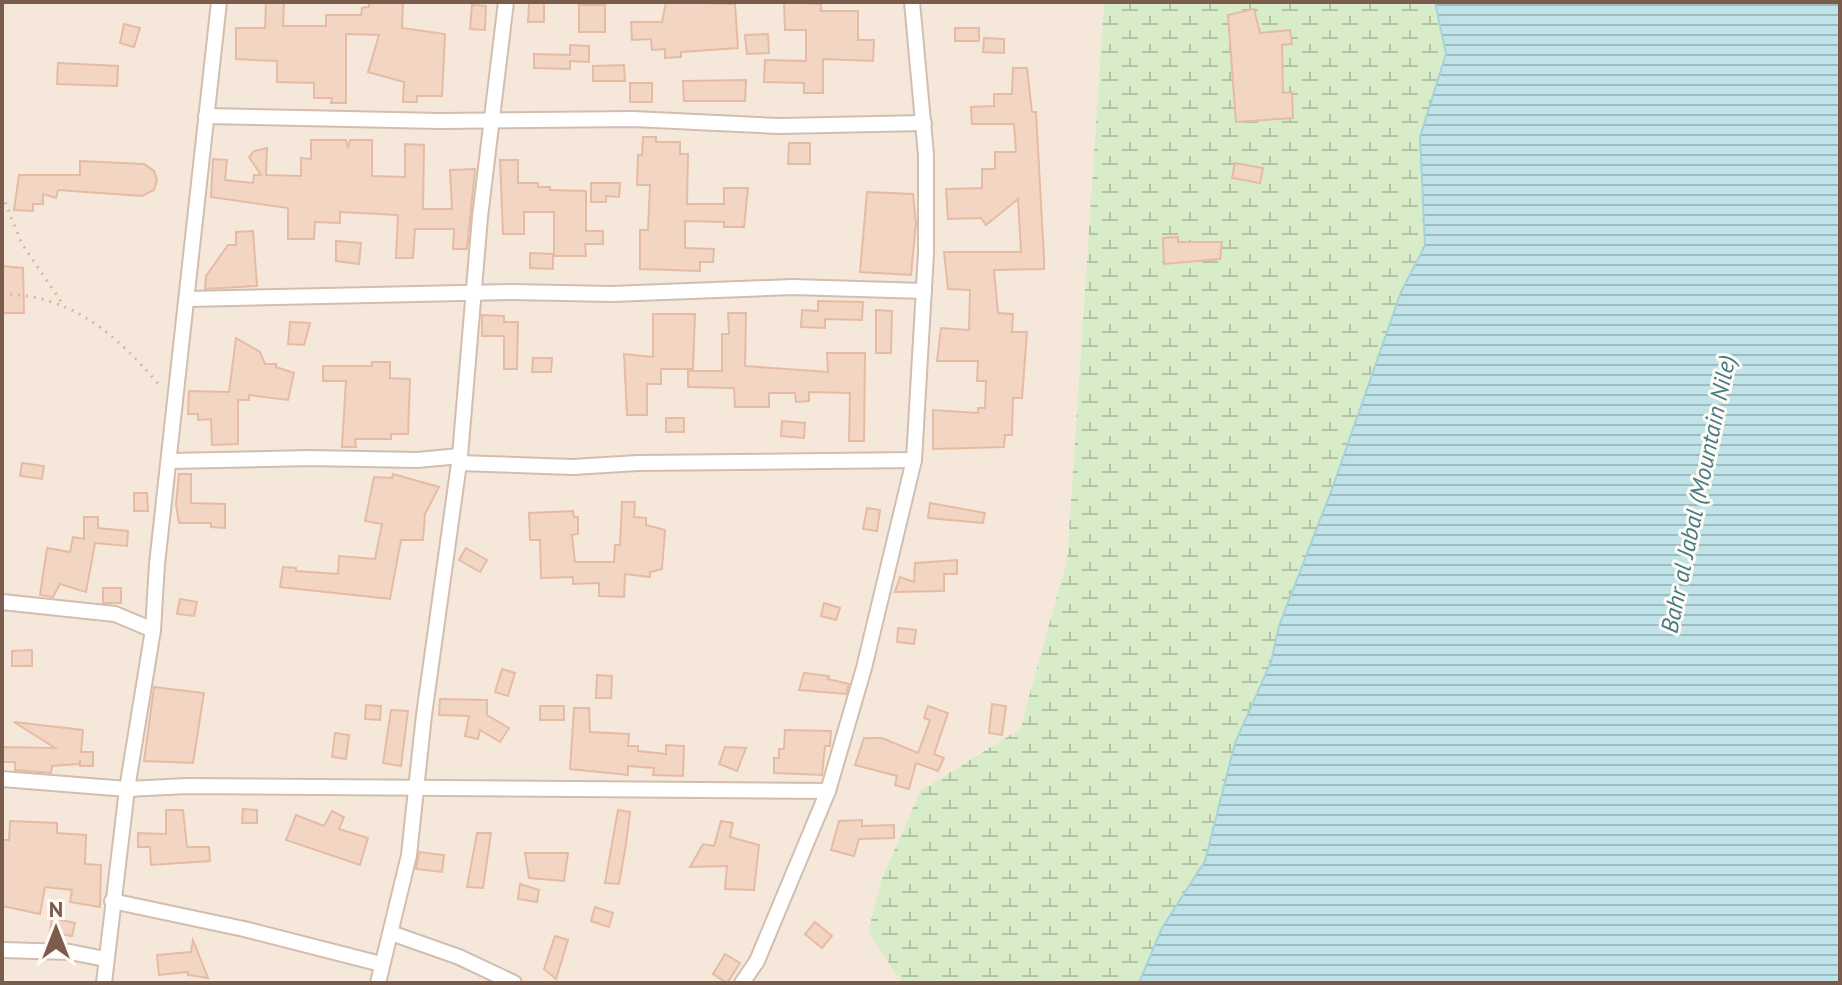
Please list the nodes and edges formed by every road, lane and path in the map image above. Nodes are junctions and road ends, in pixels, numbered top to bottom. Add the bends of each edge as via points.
1 (219, 2) edge
2 (506, 2) edge
3 (912, 2) edge
4 (206, 116) junction
5 (492, 120) junction
6 (924, 123) junction
7 (2, 195) edge
8 (924, 291) junction
9 (2, 294) edge
10 (472, 294) junction
11 (187, 299) junction
12 (63, 305) junction
13 (175, 404) junction
14 (460, 459) junction
15 (914, 460) junction
16 (169, 461) junction
17 (2, 602) edge
18 (153, 630) junction
19 (2, 779) edge
20 (127, 789) junction
21 (417, 789) junction
22 (828, 791) junction
23 (112, 901) junction
24 (391, 933) junction
25 (2, 950) edge
26 (105, 959) junction
27 (381, 964) junction
28 (104, 983) edge
29 (378, 983) edge
30 (514, 983) edge
31 (742, 983) edge

1 - 4 street
2 - 5 street
3 - 6 street
4 - 5 street
4 - 11 street
5 - 6 street via 779,126
5 - 10 street
6 - 8 street
7 - 12 path via 22,244
8 - 10 street via 793,287
8 - 15 street
9 - 12 path via 48,298
10 - 11 street
10 - 14 street
11 - 13 street
12 - 13 path via 130,352
13 - 16 street
14 - 15 street via 573,467
14 - 16 street
14 - 21 street
15 - 22 street
16 - 18 street
17 - 18 street via 115,614
18 - 20 street
19 - 20 street
20 - 21 street
20 - 23 street
21 - 22 street
21 - 24 street
22 - 31 street via 757,961
23 - 26 street
23 - 27 street
24 - 27 street
24 - 30 street
25 - 26 street
26 - 28 street
27 - 29 street

